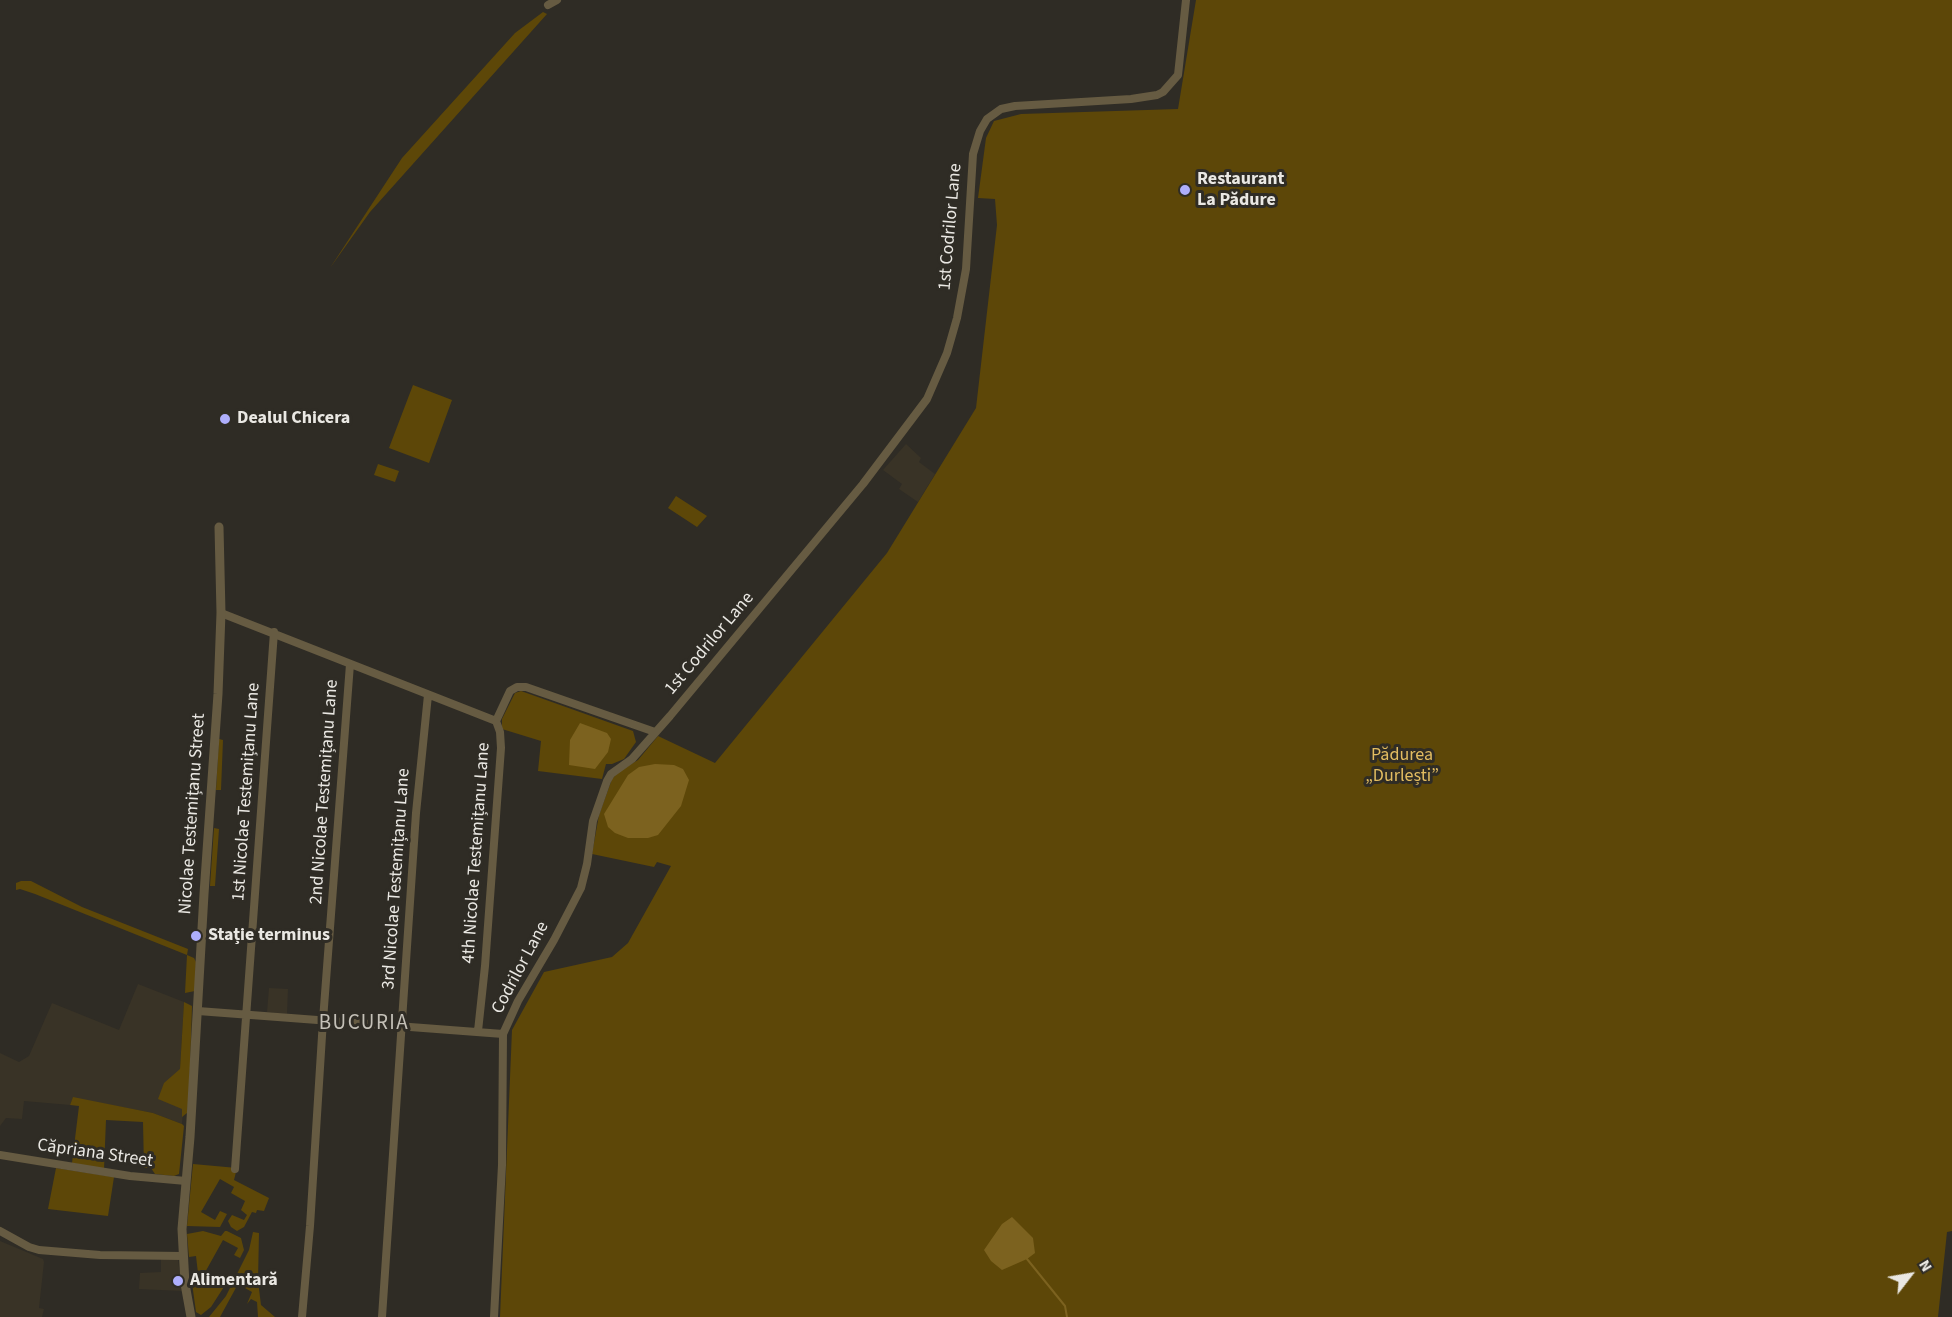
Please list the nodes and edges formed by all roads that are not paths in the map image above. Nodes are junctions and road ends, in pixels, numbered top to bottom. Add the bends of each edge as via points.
1 (557, 0) edge
2 (1186, 0) edge
3 (548, 5) dead end
4 (219, 527) dead end
5 (221, 612) junction
6 (274, 632) junction
7 (350, 664) junction
8 (428, 695) junction
9 (496, 721) junction
10 (655, 732) junction
11 (198, 1011) junction
12 (246, 1015) junction
13 (323, 1020) junction
14 (402, 1025) junction
15 (477, 1031) junction
16 (504, 1034) junction
17 (0, 1155) edge
18 (235, 1169) dead end
19 (186, 1181) junction
20 (0, 1231) edge
21 (183, 1256) junction
22 (190, 1317) edge
23 (302, 1317) edge
24 (382, 1317) edge
25 (494, 1317) edge

1 - 3 street
2 - 10 street, 1st Codrilor Lane via 1178,75 1163,92 1131,99 1015,106 993,114 983,125 973,154 963,287 947,353 933,389 862,484
4 - 5 street, Nicolae Testemițanu Street
5 - 6 street
5 - 11 street, Nicolae Testemițanu Street
6 - 7 street
6 - 12 street, 1st Nicolae Testemițanu Lane
7 - 8 street
7 - 13 street, 2nd Nicolae Testemițanu Lane
8 - 9 street
8 - 14 street, 3rd Nicolae Testemițanu Lane
9 - 10 street, 4th Nicolae Testemițanu Lane via 510,691 521,686
9 - 15 street, 4th Nicolae Testemițanu Lane via 501,748
10 - 16 street, Codrilor Lane via 607,781 593,821 581,888 518,1001
11 - 12 street
11 - 19 street, Nicolae Testemițanu Street
12 - 13 street
12 - 18 street, 1st Nicolae Testemițanu Lane
13 - 14 street
13 - 23 street, 2nd Nicolae Testemițanu Lane
14 - 15 street
14 - 24 street, 3rd Nicolae Testemițanu Lane
15 - 16 street
16 - 25 street, Codrilor Lane
17 - 19 street, Căpriana Street
19 - 21 street, Nicolae Testemițanu Street
20 - 21 street via 39,1250
21 - 22 street, Nicolae Testemițanu Street

